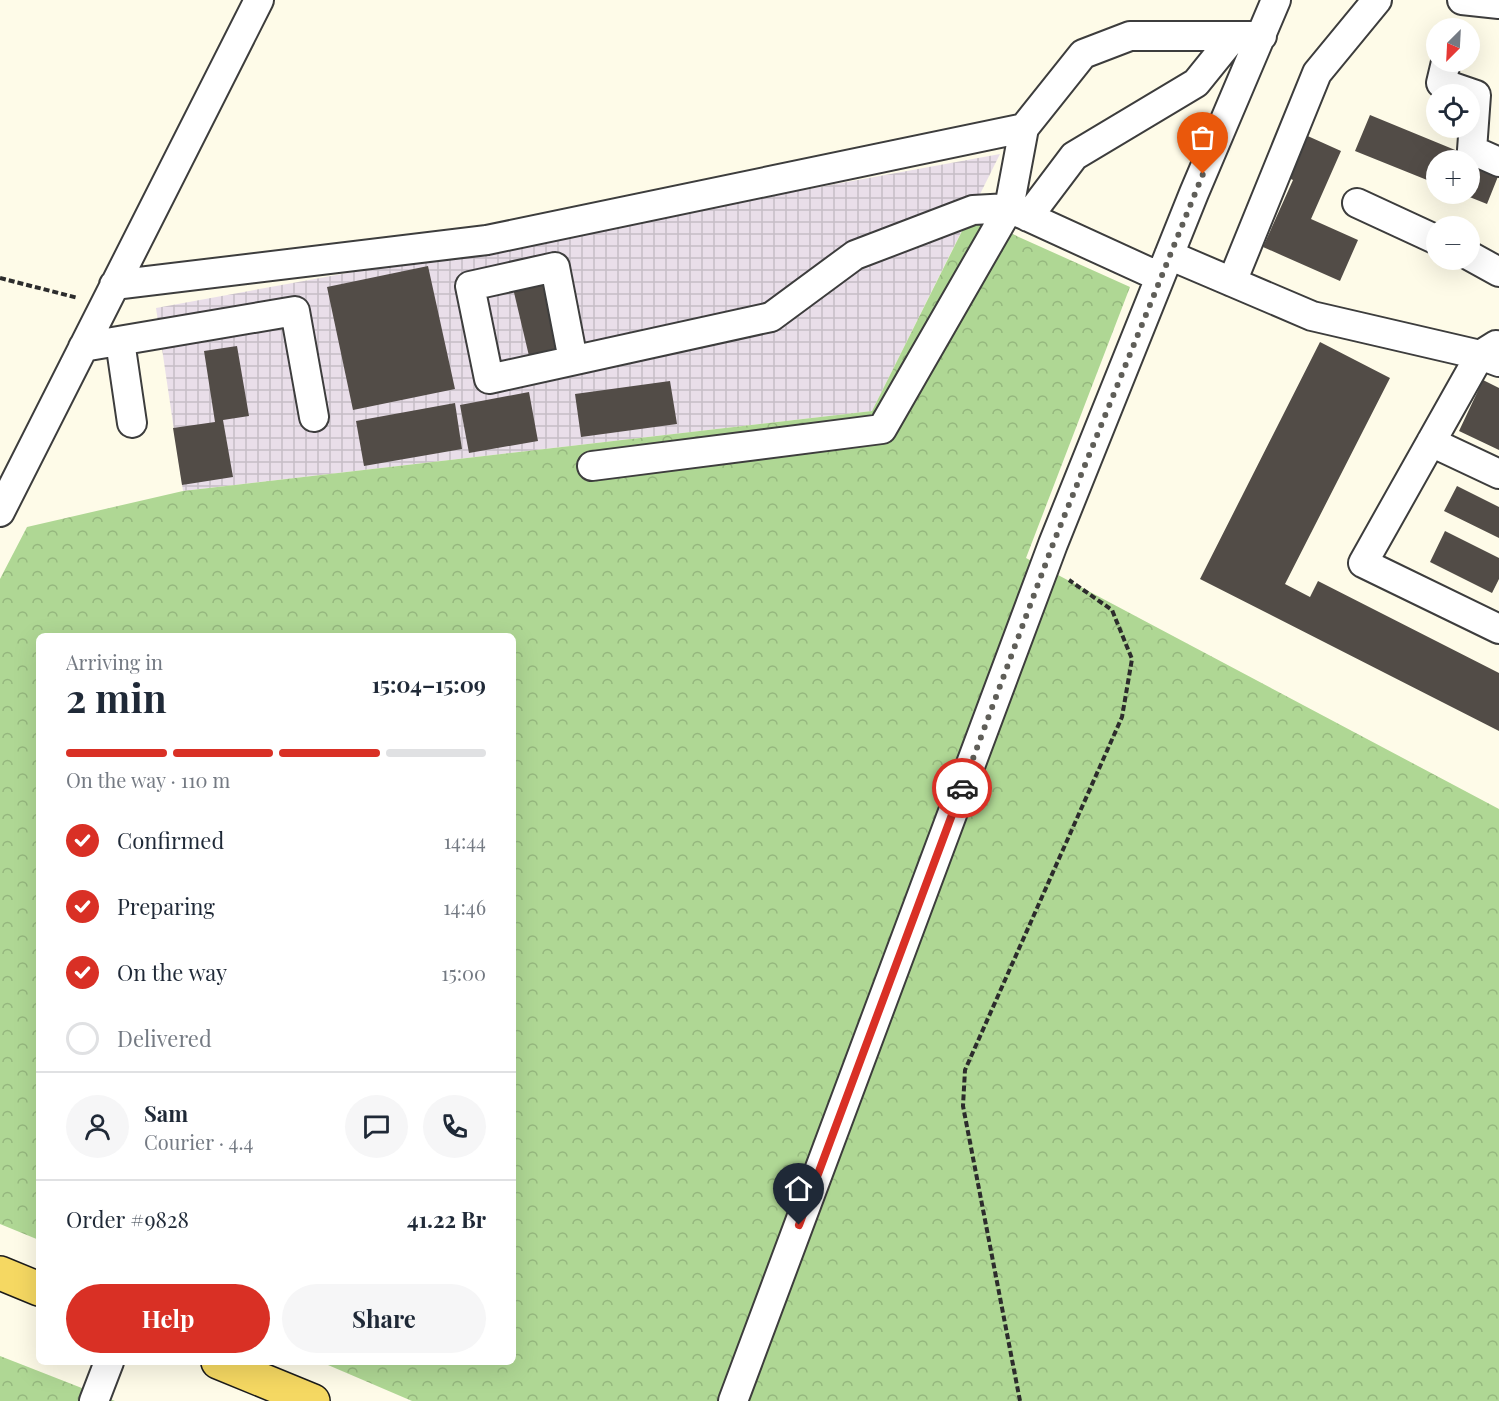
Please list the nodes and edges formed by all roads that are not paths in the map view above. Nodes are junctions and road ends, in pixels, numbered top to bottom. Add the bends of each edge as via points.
1 (259, 0) edge
2 (1276, 0) edge
3 (1377, 0) edge
4 (1462, 0) edge
5 (1499, 4) edge
6 (1248, 36) junction
7 (1444, 72) edge
8 (1024, 128) junction
9 (1499, 162) edge
10 (1358, 203) dead end
11 (1019, 213) junction
12 (1426, 235) edge
13 (1480, 262) edge
14 (1165, 266) junction
15 (1499, 272) edge
16 (1232, 282) junction
17 (110, 295) junction
18 (120, 341) junction
19 (83, 347) junction
20 (1492, 353) edge
21 (573, 360) junction
22 (314, 417) dead end
23 (132, 423) dead end
24 (1431, 442) junction
25 (592, 466) dead end
26 (1499, 474) edge
27 (0, 512) edge
28 (1499, 629) edge
29 (0, 1273) edge
30 (36, 1288) edge
31 (109, 1365) edge
32 (225, 1365) edge
33 (94, 1401) edge
34 (313, 1401) edge
35 (733, 1401) edge

1 - 17 lane
2 - 6 lane
3 - 16 lane via 1317,73
4 - 5 lane
6 - 8 lane via 1130,36 1083,54
6 - 11 lane via 1196,83 1074,156
6 - 14 lane
7 - 9 lane via 1441,83 1476,95 1472,150
8 - 11 lane
8 - 17 lane via 487,240
10 - 12 lane
11 - 14 lane
11 - 21 lane via 973,210 855,255 771,318
11 - 25 lane via 882,429
13 - 15 lane
14 - 16 lane
14 - 35 lane via 1046,563
16 - 20 lane via 1312,316
17 - 19 lane
18 - 19 lane
18 - 22 lane via 294,311
18 - 23 lane
19 - 27 lane
20 - 24 lane
21 - 21 lane via 489,379 470,286 555,267
24 - 26 lane
24 - 28 lane via 1363,563
29 - 30 main road
31 - 33 lane
32 - 34 main road

